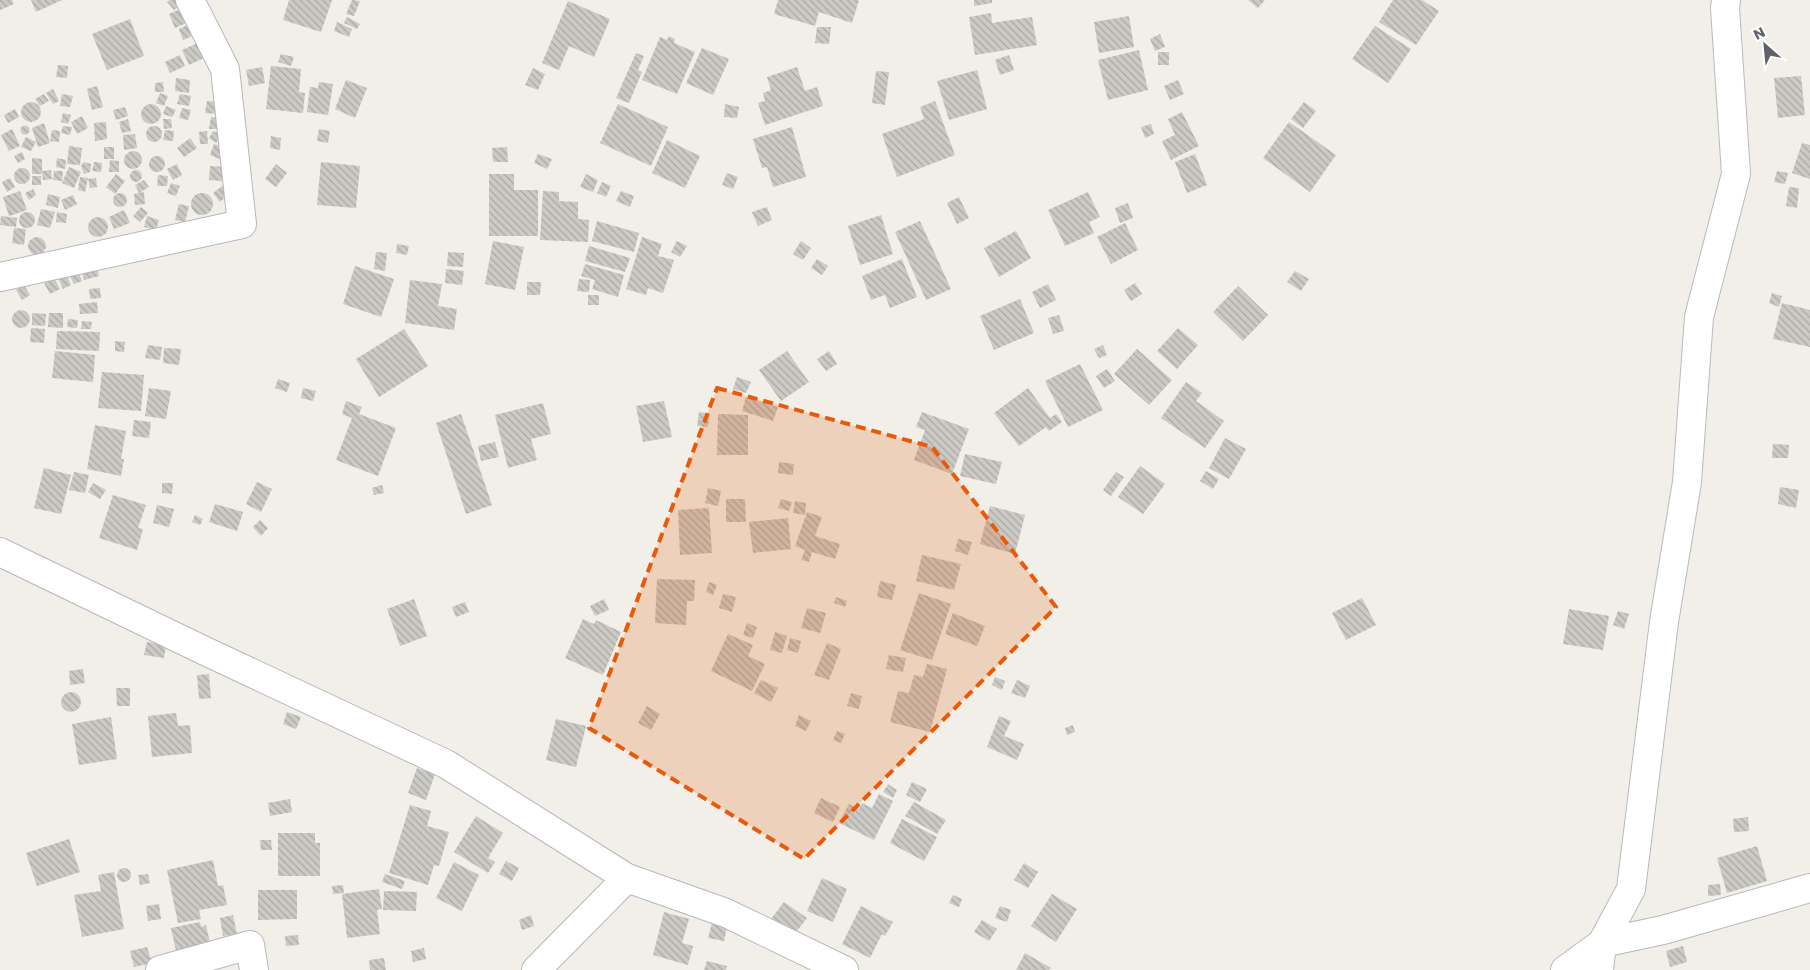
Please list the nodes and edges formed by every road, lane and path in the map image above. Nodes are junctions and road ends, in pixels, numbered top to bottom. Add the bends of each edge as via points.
1 (190, 0) edge
2 (1726, 0) edge
3 (0, 278) edge
4 (0, 552) edge
5 (626, 878) junction
6 (1810, 888) edge
7 (1602, 943) junction
8 (160, 970) edge
9 (254, 970) edge
10 (536, 970) edge
11 (844, 970) edge
12 (1565, 970) edge
13 (1599, 970) edge

1 - 3 street via 225,69 242,224
2 - 7 street via 1736,174 1699,317 1687,482 1664,622 1631,890
4 - 5 street via 446,764
5 - 10 street
5 - 11 street via 726,913
6 - 7 street via 1663,930
7 - 12 street
7 - 13 street
8 - 9 street via 250,945

